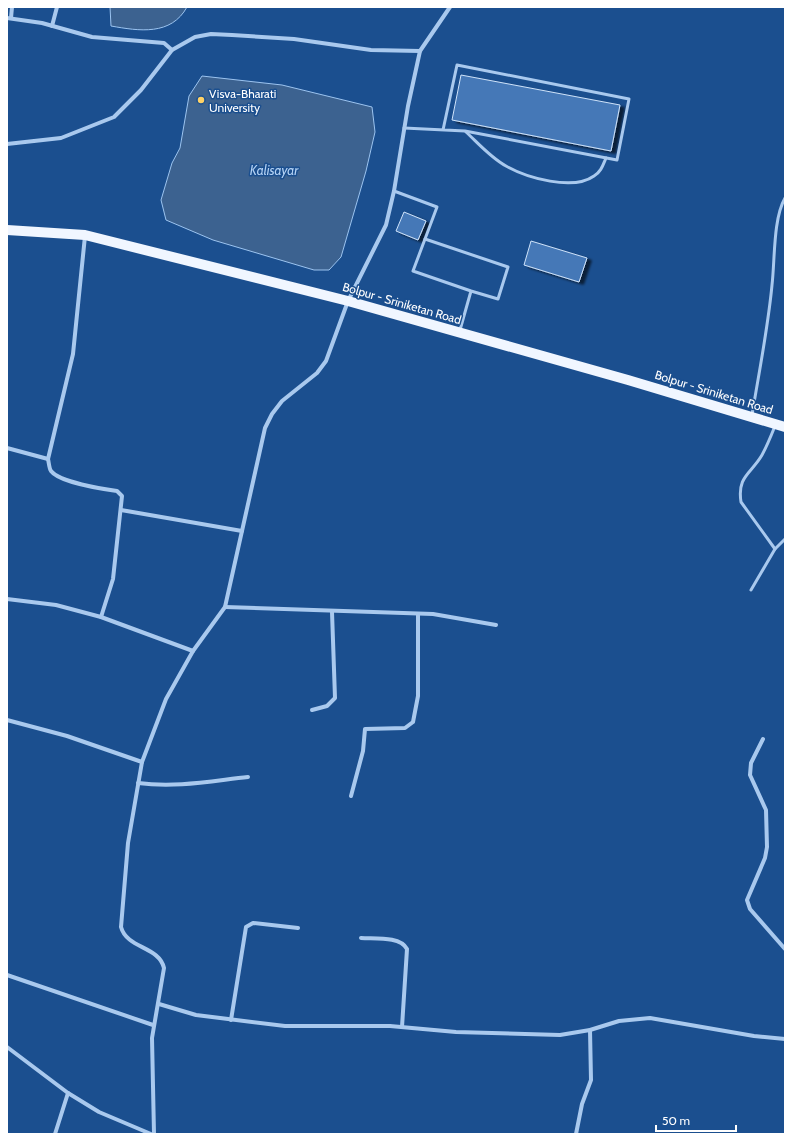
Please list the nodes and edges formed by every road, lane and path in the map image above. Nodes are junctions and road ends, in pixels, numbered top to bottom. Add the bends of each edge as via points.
1 (12, 7) edge
2 (57, 7) edge
3 (450, 7) edge
4 (9, 18) edge
5 (52, 26) junction
6 (172, 50) junction
7 (420, 51) junction
8 (404, 128) junction
9 (443, 130) junction
10 (465, 131) junction
11 (7, 144) edge
12 (606, 158) junction
13 (394, 191) junction
14 (785, 198) edge
15 (7, 230) edge
16 (85, 235) junction
17 (425, 239) junction
18 (471, 291) junction
19 (348, 301) junction
20 (459, 332) junction
21 (752, 417) junction
22 (781, 426) edge
23 (7, 448) edge
24 (48, 459) junction
25 (121, 510) junction
26 (242, 531) junction
27 (785, 539) edge
28 (775, 550) junction
29 (751, 590) dead end
30 (7, 599) edge
31 (225, 607) junction
32 (332, 612) junction
33 (418, 614) junction
34 (101, 617) junction
35 (496, 624) dead end
36 (193, 651) junction
37 (312, 710) dead end
38 (7, 720) edge
39 (763, 739) dead end
40 (142, 762) junction
41 (248, 777) dead end
42 (138, 783) junction
43 (351, 796) dead end
44 (298, 928) dead end
45 (361, 938) dead end
46 (785, 949) edge
47 (7, 975) edge
48 (159, 1004) junction
49 (231, 1020) junction
50 (153, 1025) junction
51 (402, 1027) junction
52 (590, 1030) junction
53 (785, 1039) edge
54 (7, 1047) edge
55 (68, 1093) junction
56 (55, 1134) edge
57 (151, 1134) edge
58 (154, 1134) edge
59 (576, 1134) edge

1 - 4 street
2 - 5 street
3 - 7 street
4 - 5 street
5 - 6 street via 92,37 164,43
6 - 7 street via 195,37 211,34 294,39 371,50
6 - 11 street via 141,90 114,117 61,138
7 - 8 street
8 - 9 lane
8 - 13 street
9 - 10 lane
9 - 12 lane via 457,65 629,99 617,160
10 - 12 lane
10 - 12 lane via 505,166 531,177 558,182 579,182 599,172
13 - 17 lane via 437,207
13 - 19 street via 386,225
14 - 21 lane via 781,204 772,286
15 - 16 main road, Bolpur - Sriniketan Road
16 - 19 main road, Bolpur - Sriniketan Road
16 - 24 street via 72,354
17 - 18 lane via 413,272
17 - 18 lane via 508,267 498,299
18 - 20 lane
19 - 20 main road, Bolpur - Sriniketan Road
19 - 26 street via 326,361 317,373 282,401 265,428
20 - 21 main road, Bolpur - Sriniketan Road
21 - 22 main road, Bolpur - Sriniketan Road
22 - 28 lane via 741,482 740,494 741,502
23 - 24 street
24 - 25 street via 50,470 55,475 119,492 122,498
25 - 26 street
25 - 34 street via 113,579
26 - 31 street
27 - 28 lane
28 - 29 lane
30 - 34 street via 56,606
31 - 32 street
31 - 36 street
32 - 33 street
32 - 37 street via 335,698 327,706
33 - 35 street
33 - 43 street via 418,696 413,722 405,728 365,729 363,751
34 - 36 street
36 - 40 street via 166,699
38 - 40 street via 67,736
39 - 46 street via 751,763 750,775 766,810 767,847 765,858 747,900 750,909
40 - 42 street
41 - 42 street via 157,786
42 - 48 street via 125,868 121,927 126,938 156,955 162,963
44 - 49 street via 253,923 246,927
45 - 51 street via 396,941 405,945 407,949
47 - 50 street
48 - 49 street via 196,1015
48 - 50 street
49 - 51 street via 285,1026
50 - 58 street via 151,1050
51 - 52 street via 544,1035
52 - 53 street via 619,1021 650,1018
52 - 59 street via 591,1080 582,1104
54 - 55 street
55 - 56 street
55 - 57 street via 111,1119

